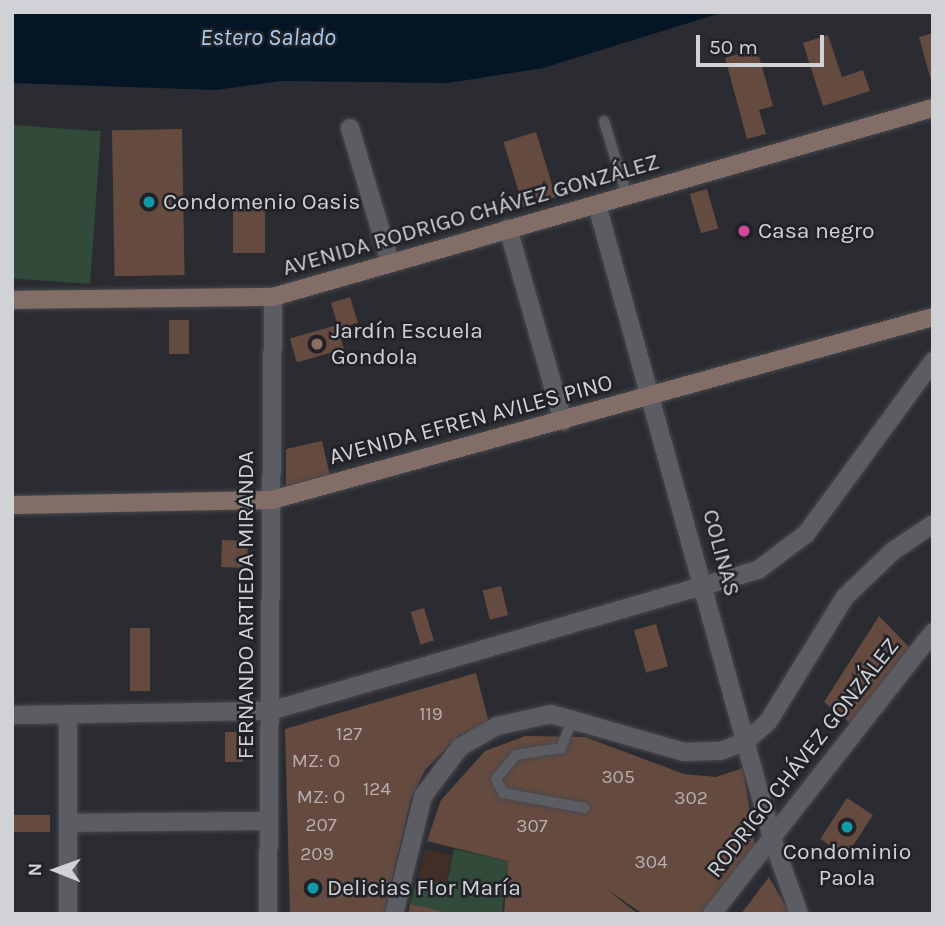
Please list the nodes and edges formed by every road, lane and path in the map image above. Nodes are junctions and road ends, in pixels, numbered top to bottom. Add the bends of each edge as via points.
1 (933, 108) edge
2 (604, 121) dead end
3 (350, 128) dead end
4 (627, 196) junction
5 (597, 205) junction
6 (508, 228) junction
7 (390, 262) junction
8 (273, 297) junction
9 (12, 300) edge
10 (933, 317) edge
11 (933, 361) edge
12 (652, 395) junction
13 (563, 421) junction
14 (272, 500) junction
15 (12, 505) edge
16 (933, 524) edge
17 (706, 587) junction
18 (933, 632) edge
19 (270, 711) junction
20 (68, 714) junction
21 (12, 715) edge
22 (574, 716) junction
23 (746, 741) junction
24 (585, 808) dead end
25 (269, 821) junction
26 (68, 823) junction
27 (772, 838) junction
28 (68, 914) edge
29 (268, 914) edge
30 (394, 914) edge
31 (712, 914) edge
32 (799, 914) edge

1 - 4 street, AVENIDA RODRIGO CHÁVEZ GONZÁLEZ
2 - 4 lane
3 - 7 street
4 - 5 street, AVENIDA RODRIGO CHÁVEZ GONZÁLEZ
5 - 6 street, AVENIDA RODRIGO CHÁVEZ GONZÁLEZ
5 - 12 street, COLINAS
6 - 7 street, AVENIDA RODRIGO CHÁVEZ GONZÁLEZ
6 - 13 street
7 - 8 street, AVENIDA RODRIGO CHÁVEZ GONZÁLEZ
8 - 9 street, AVENIDA RODRIGO CHÁVEZ GONZÁLEZ
8 - 14 street, FERNANDO ARTIEDA MIRANDA
10 - 12 street, AVENIDA EFREN AVILES PINO
11 - 17 street via 806,534 758,570
12 - 13 street, AVENIDA EFREN AVILES PINO
12 - 17 street, COLINAS
13 - 14 street, AVENIDA EFREN AVILES PINO
14 - 15 street, AVENIDA EFREN AVILES PINO
14 - 19 street, FERNANDO ARTIEDA MIRANDA
16 - 23 street via 893,551 845,597 768,722
17 - 19 street
17 - 23 street, COLINAS
18 - 27 street, RODRIGO CHÁVEZ GONZÁLEZ
19 - 20 street
19 - 25 street, FERNANDO ARTIEDA MIRANDA
20 - 21 street
20 - 26 street
22 - 23 street via 684,752 721,751
22 - 24 lane via 561,748 516,755 496,779 503,793
22 - 30 street via 532,716 497,726 453,752 423,796
23 - 27 street, COLINAS
25 - 26 street
25 - 29 street, FERNANDO ARTIEDA MIRANDA
26 - 28 street
27 - 31 street, RODRIGO CHÁVEZ GONZÁLEZ
27 - 32 street, COLINAS

